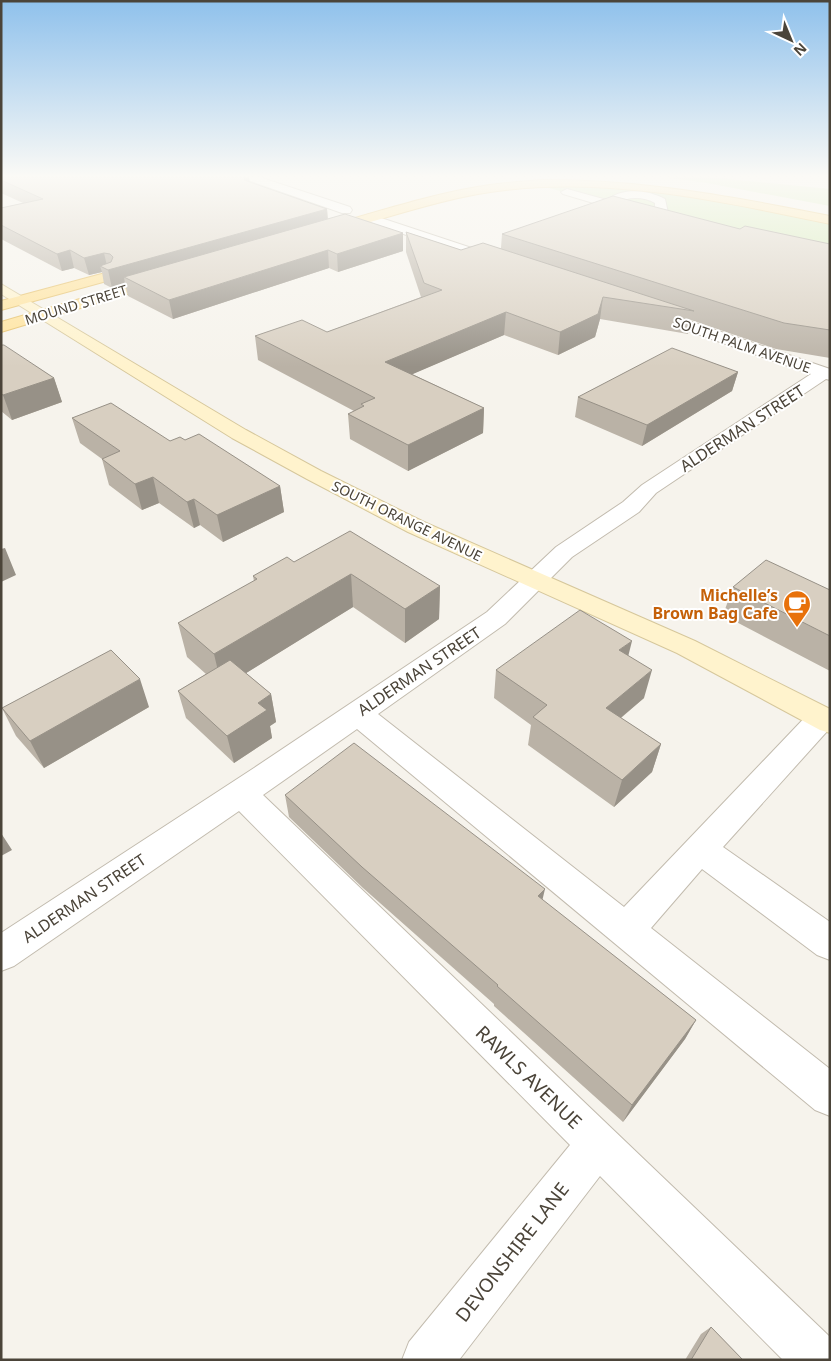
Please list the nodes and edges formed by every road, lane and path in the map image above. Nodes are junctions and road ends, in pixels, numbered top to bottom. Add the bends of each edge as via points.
1 (437, 241) edge
2 (510, 265) edge
3 (126, 271) edge
4 (173, 272) edge
5 (1, 288) edge
6 (1, 306) edge
7 (33, 308) junction
8 (640, 310) edge
9 (1, 327) edge
10 (827, 374) edge
11 (536, 580) junction
12 (357, 713) junction
13 (826, 720) edge
14 (241, 793) junction
15 (700, 849) junction
16 (626, 930) junction
17 (830, 943) edge
18 (1, 954) edge
19 (830, 1095) edge
20 (598, 1144) junction
21 (427, 1360) edge
22 (818, 1360) edge

1 - 2 street
3 - 7 main road, MOUND STREET
4 - 7 main road, MOUND STREET
5 - 7 street, SOUTH ORANGE AVENUE
6 - 7 main road, MOUND STREET
7 - 9 main road, MOUND STREET
7 - 11 street, SOUTH ORANGE AVENUE via 314,476 416,527
8 - 10 street, SOUTH PALM AVENUE
10 - 11 street, ALDERMAN STREET via 650,489 631,507 564,552
11 - 12 street, ALDERMAN STREET via 496,618
11 - 13 street, SOUTH ORANGE AVENUE via 686,647
12 - 14 street, ALDERMAN STREET
12 - 16 street
13 - 15 street
14 - 18 street, ALDERMAN STREET
14 - 20 street, RAWLS AVENUE
15 - 16 street
15 - 17 street
16 - 19 street
20 - 21 street, DEVONSHIRE LANE
20 - 22 street, RAWLS AVENUE

